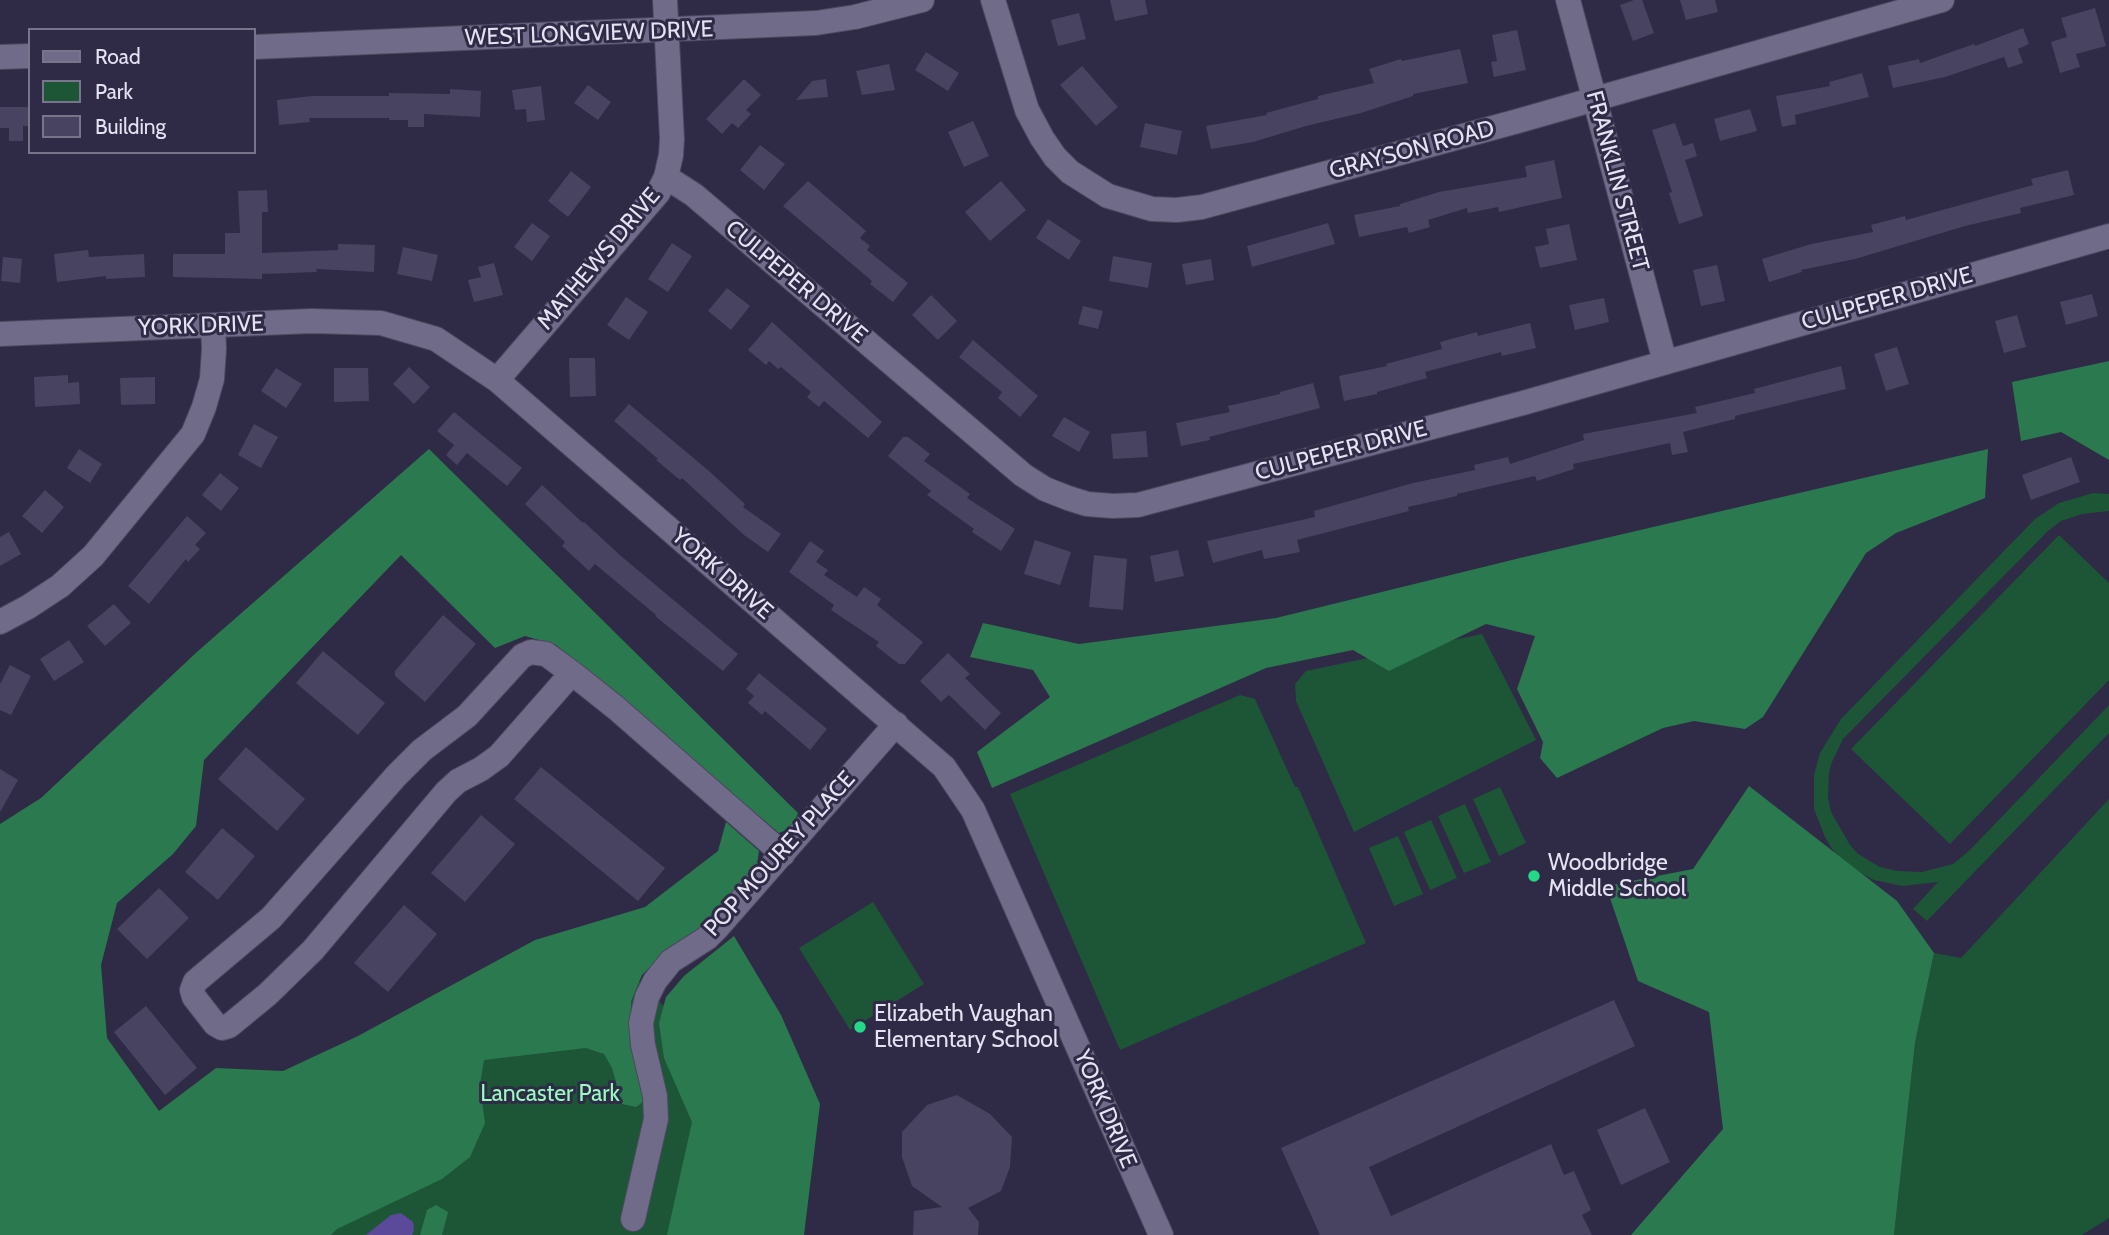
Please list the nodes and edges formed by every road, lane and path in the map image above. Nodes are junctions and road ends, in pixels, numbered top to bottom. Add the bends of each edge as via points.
1 (665, 0) edge
2 (922, 0) edge
3 (993, 0) edge
4 (1568, 0) edge
5 (1942, 0) edge
6 (667, 30) junction
7 (256, 47) edge
8 (28, 56) edge
9 (0, 57) edge
10 (1595, 99) junction
11 (666, 177) junction
12 (2109, 236) edge
13 (212, 326) junction
14 (0, 334) edge
15 (1665, 362) junction
16 (497, 380) junction
17 (0, 622) edge
18 (572, 673) junction
19 (896, 724) junction
20 (783, 854) junction
21 (633, 1219) dead end
22 (1161, 1235) edge

1 - 6 street, MATHEWS DRIVE
2 - 6 street, WEST LONGVIEW DRIVE via 816,23
3 - 10 street, GRAYSON ROAD via 1027,110 1055,157 1090,187 1152,209 1202,206
4 - 10 street, FRANKLIN STREET
5 - 10 street, GRAYSON ROAD
6 - 7 street, WEST LONGVIEW DRIVE
6 - 11 street, MATHEWS DRIVE via 672,139
8 - 9 street
10 - 15 street, FRANKLIN STREET
11 - 15 street, CULPEPER DRIVE via 694,195 1023,475 1045,489 1087,504 1138,505
11 - 16 street, MATHEWS DRIVE via 658,193
12 - 15 street, CULPEPER DRIVE
13 - 14 street, YORK DRIVE
13 - 16 street, YORK DRIVE via 312,321 392,325 436,339
13 - 17 street via 212,379 193,435 93,556 60,586
16 - 19 street, YORK DRIVE
18 - 18 street via 499,756 446,792 313,950 229,1026 215,1024 194,997 195,982 271,918 422,750 467,716 522,656 546,654
18 - 20 street
19 - 20 street, POP MOUREY PLACE
19 - 22 street, YORK DRIVE via 944,767 973,810
20 - 21 street, POP MOUREY PLACE via 712,933 664,967 647,997 642,1039 656,1119

